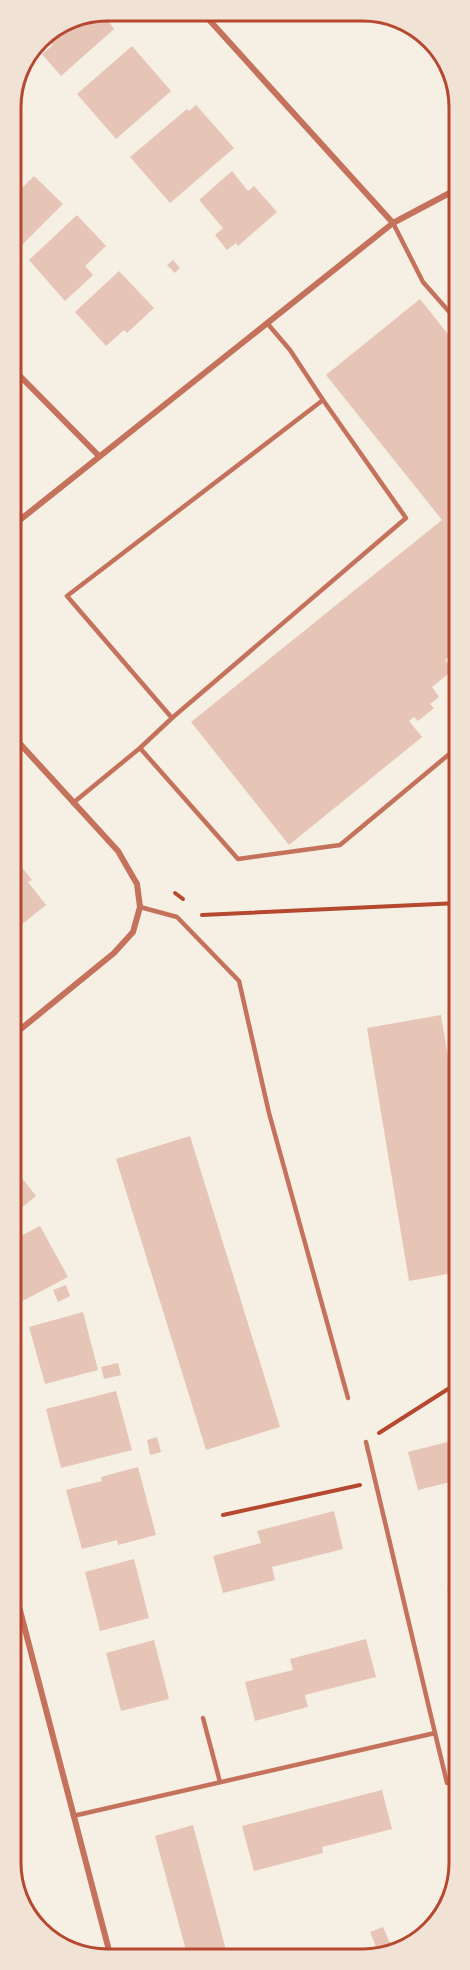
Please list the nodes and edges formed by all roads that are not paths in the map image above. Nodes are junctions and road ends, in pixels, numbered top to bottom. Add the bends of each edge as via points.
1 (210, 21) edge
2 (449, 193) edge
3 (393, 223) junction
4 (449, 312) edge
5 (267, 323) junction
6 (21, 377) edge
7 (323, 400) junction
8 (99, 456) junction
9 (21, 519) edge
10 (172, 718) junction
11 (21, 745) edge
12 (140, 748) junction
13 (449, 754) edge
14 (73, 803) junction
15 (140, 907) junction
16 (21, 1029) edge
17 (348, 1398) dead end
18 (366, 1442) road end
19 (21, 1615) edge
20 (203, 1718) dead end
21 (435, 1733) junction
22 (220, 1782) junction
23 (447, 1783) dead end
24 (73, 1816) junction
25 (109, 1949) edge

1 - 3 street
2 - 3 street
3 - 4 lane via 423,282
3 - 5 street
5 - 7 lane
5 - 8 street
6 - 8 street
7 - 10 lane via 406,518
7 - 10 lane via 67,596
8 - 9 street
10 - 12 lane
11 - 14 street
12 - 13 lane via 238,859 340,845
12 - 14 lane
14 - 15 street via 118,850 137,884
15 - 16 street via 133,932 114,953
15 - 17 lane via 177,917 239,981 269,1113
18 - 21 lane
19 - 24 street
20 - 22 lane
21 - 22 lane
21 - 23 lane
22 - 24 lane
24 - 25 street

